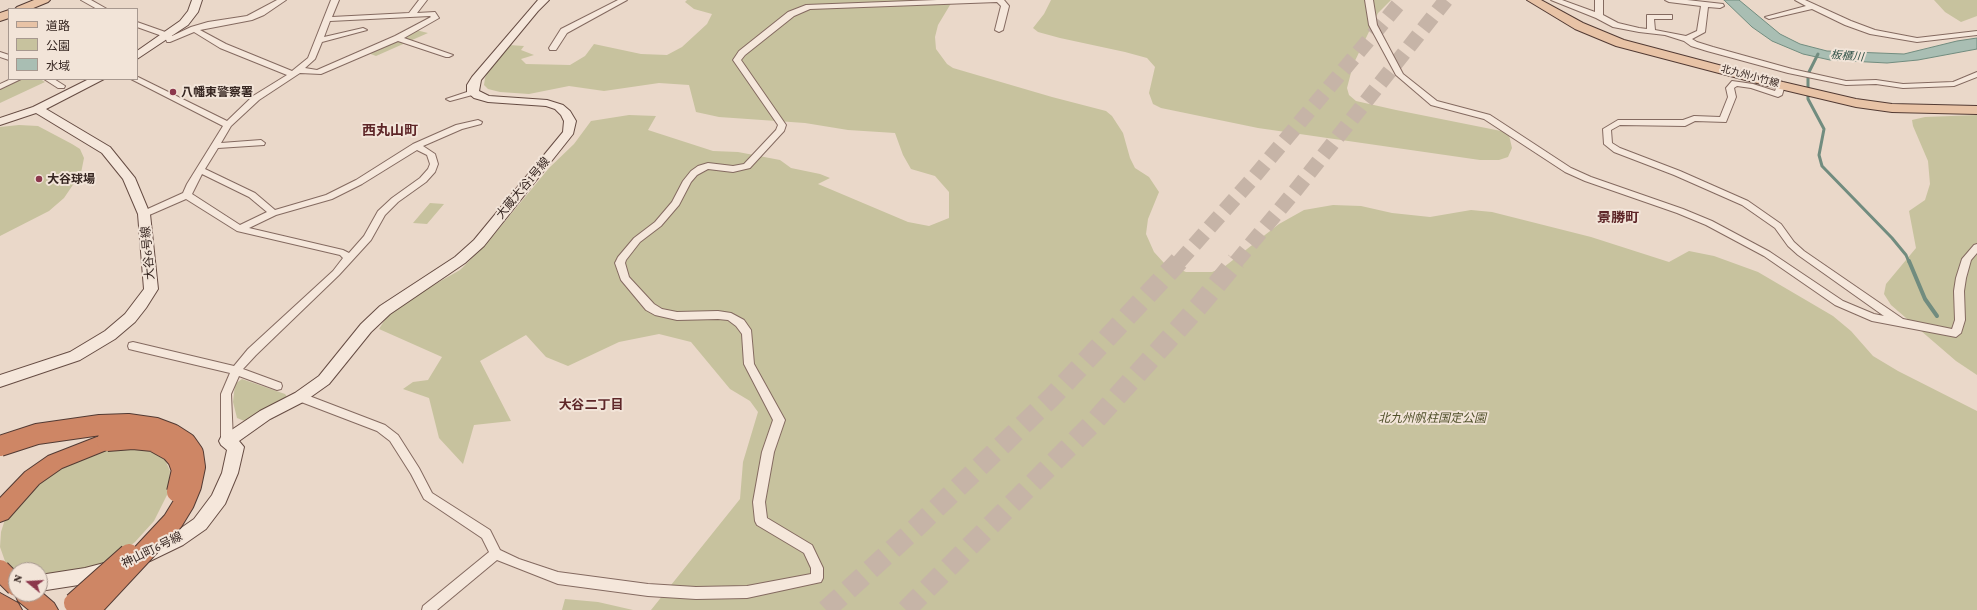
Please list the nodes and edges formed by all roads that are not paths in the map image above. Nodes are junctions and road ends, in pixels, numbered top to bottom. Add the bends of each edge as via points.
1 (44, 0) edge
2 (85, 0) edge
3 (197, 0) edge
4 (282, 0) edge
5 (335, 0) edge
6 (423, 0) edge
7 (544, 0) edge
8 (623, 0) edge
9 (996, 0) edge
10 (1000, 0) edge
11 (1369, 0) edge
12 (1533, 0) edge
13 (1554, 0) edge
14 (1598, 0) edge
15 (1669, 0) edge
16 (1799, 0) edge
17 (951, 1) edge
18 (962, 1) edge
19 (1705, 4) junction
20 (1720, 6) dead end
21 (1812, 7) junction
22 (24, 8) edge
23 (101, 8) edge
24 (411, 15) junction
25 (1598, 16) junction
26 (1669, 17) dead end
27 (1769, 17) dead end
28 (327, 19) junction
29 (138, 26) edge
30 (194, 29) junction
31 (363, 30) dead end
32 (999, 30) dead end
33 (1651, 32) junction
34 (1968, 33) junction
35 (1977, 33) edge
36 (168, 36) junction
37 (1977, 37) edge
38 (398, 38) junction
39 (1687, 39) junction
40 (318, 41) junction
41 (553, 48) dead end
42 (138, 55) edge
43 (449, 55) dead end
44 (296, 72) junction
45 (1977, 74) edge
46 (15, 80) edge
47 (50, 80) edge
48 (96, 80) edge
49 (138, 80) edge
50 (1781, 85) junction
51 (61, 86) dead end
52 (0, 87) edge
53 (473, 92) junction
54 (450, 99) dead end
55 (37, 109) junction
56 (1977, 110) edge
57 (0, 122) edge
58 (478, 122) dead end
59 (228, 125) junction
60 (261, 143) dead end
61 (214, 146) junction
62 (416, 146) junction
63 (200, 170) junction
64 (187, 195) junction
65 (273, 213) junction
66 (144, 214) junction
67 (240, 229) junction
68 (1977, 247) edge
69 (349, 258) junction
70 (1904, 324) junction
71 (133, 346) dead end
72 (236, 371) junction
73 (0, 381) edge
74 (277, 386) dead end
75 (300, 397) junction
76 (107, 441) junction
77 (227, 441) junction
78 (0, 446) edge
79 (0, 495) edge
80 (0, 513) edge
81 (496, 554) junction
82 (0, 570) edge
83 (8, 578) edge
84 (48, 582) edge
85 (36, 602) edge
86 (0, 603) edge
87 (81, 608) edge
88 (10, 610) edge
89 (46, 610) edge
90 (428, 610) edge

1 - 22 main road
2 - 23 street
3 - 36 street via 193,12
4 - 30 street via 249,18
5 - 28 street
6 - 24 street
7 - 53 street via 476,79 472,85
8 - 41 street via 564,31
9 - 18 street
10 - 32 street via 1005,6
11 - 70 street via 1373,25 1400,75 1434,104 1487,117 1568,170 1709,223 1767,254 1839,303 1872,317
12 - 50 main road, 北九州小竹線 via 1579,26 1620,43
13 - 25 street
14 - 25 street
15 - 19 street
16 - 21 street
17 - 18 street
17 - 81 street via 809,7 791,14 742,53 737,60 782,125 780,131 747,166 733,169 708,166 694,173 676,203 658,224 637,240 620,263 624,278 650,307 659,312 677,316 731,317 740,323 747,333 749,364 779,420 766,459 759,502 761,521 808,549 817,568 817,578 747,592 696,593 648,590 558,578
19 - 20 street
19 - 39 street via 1701,32
21 - 27 street
21 - 34 street via 1873,32 1917,40
24 - 28 street
24 - 38 street via 432,14 435,18
25 - 33 street via 1616,25
26 - 33 street via 1650,17
28 - 40 street
29 - 36 street
30 - 36 street via 170,40
30 - 44 street via 223,46
31 - 40 street
33 - 39 street
34 - 35 street
34 - 37 street
36 - 42 street
38 - 43 street
38 - 44 street via 318,72
39 - 45 street via 1710,49 1846,83 1876,82 1903,86 1954,84
40 - 44 street via 311,59
44 - 59 street via 256,98
46 - 52 street
47 - 51 street
48 - 55 street
49 - 59 street
50 - 56 main road, 北九州小竹線 via 1856,103 1892,108
50 - 70 street via 1778,95 1753,86 1734,83 1730,88 1732,97 1723,120 1694,118 1685,123 1618,123 1607,129 1608,144 1745,203 1778,226 1800,253
53 - 54 street
53 - 75 street, 大蔵大谷1号線 via 488,99 547,103 559,107 570,121 569,132 479,243 419,289 384,310 324,380
55 - 57 street
55 - 66 street, 大谷6号線 via 106,150 129,178
58 - 62 street via 459,127
59 - 61 street
60 - 61 street
61 - 63 street
62 - 65 street via 359,182 329,196
62 - 69 street via 431,154 434,164 432,170 381,213 368,238
63 - 64 street
63 - 65 street via 252,195
64 - 66 street
64 - 67 street
65 - 67 street
66 - 73 street, 大谷6号線 via 151,289 138,309 110,335 75,356
67 - 69 street via 343,253
68 - 70 street via 1967,259 1961,278 1960,320 1956,333
69 - 72 street via 252,352
71 - 72 street
72 - 74 street
72 - 77 street via 226,394
75 - 77 street via 265,415
75 - 81 street via 382,428 394,438 428,496 486,534
76 - 79 highway via 72,449 55,456 30,470
76 - 80 highway via 55,462 32,478
76 - 87 highway, bridge via 153,441 171,451 178,459 182,470 170,506 145,539
77 - 84 street, 神山町6号線 via 236,447 230,473 219,499 200,524 177,540 132,563 85,576
78 - 87 highway, bridge via 37,434 100,425 128,424 156,428 172,434 186,443 193,453 191,486 173,521 159,538
81 - 90 street
82 - 83 highway, bridge
85 - 89 highway
86 - 88 highway

